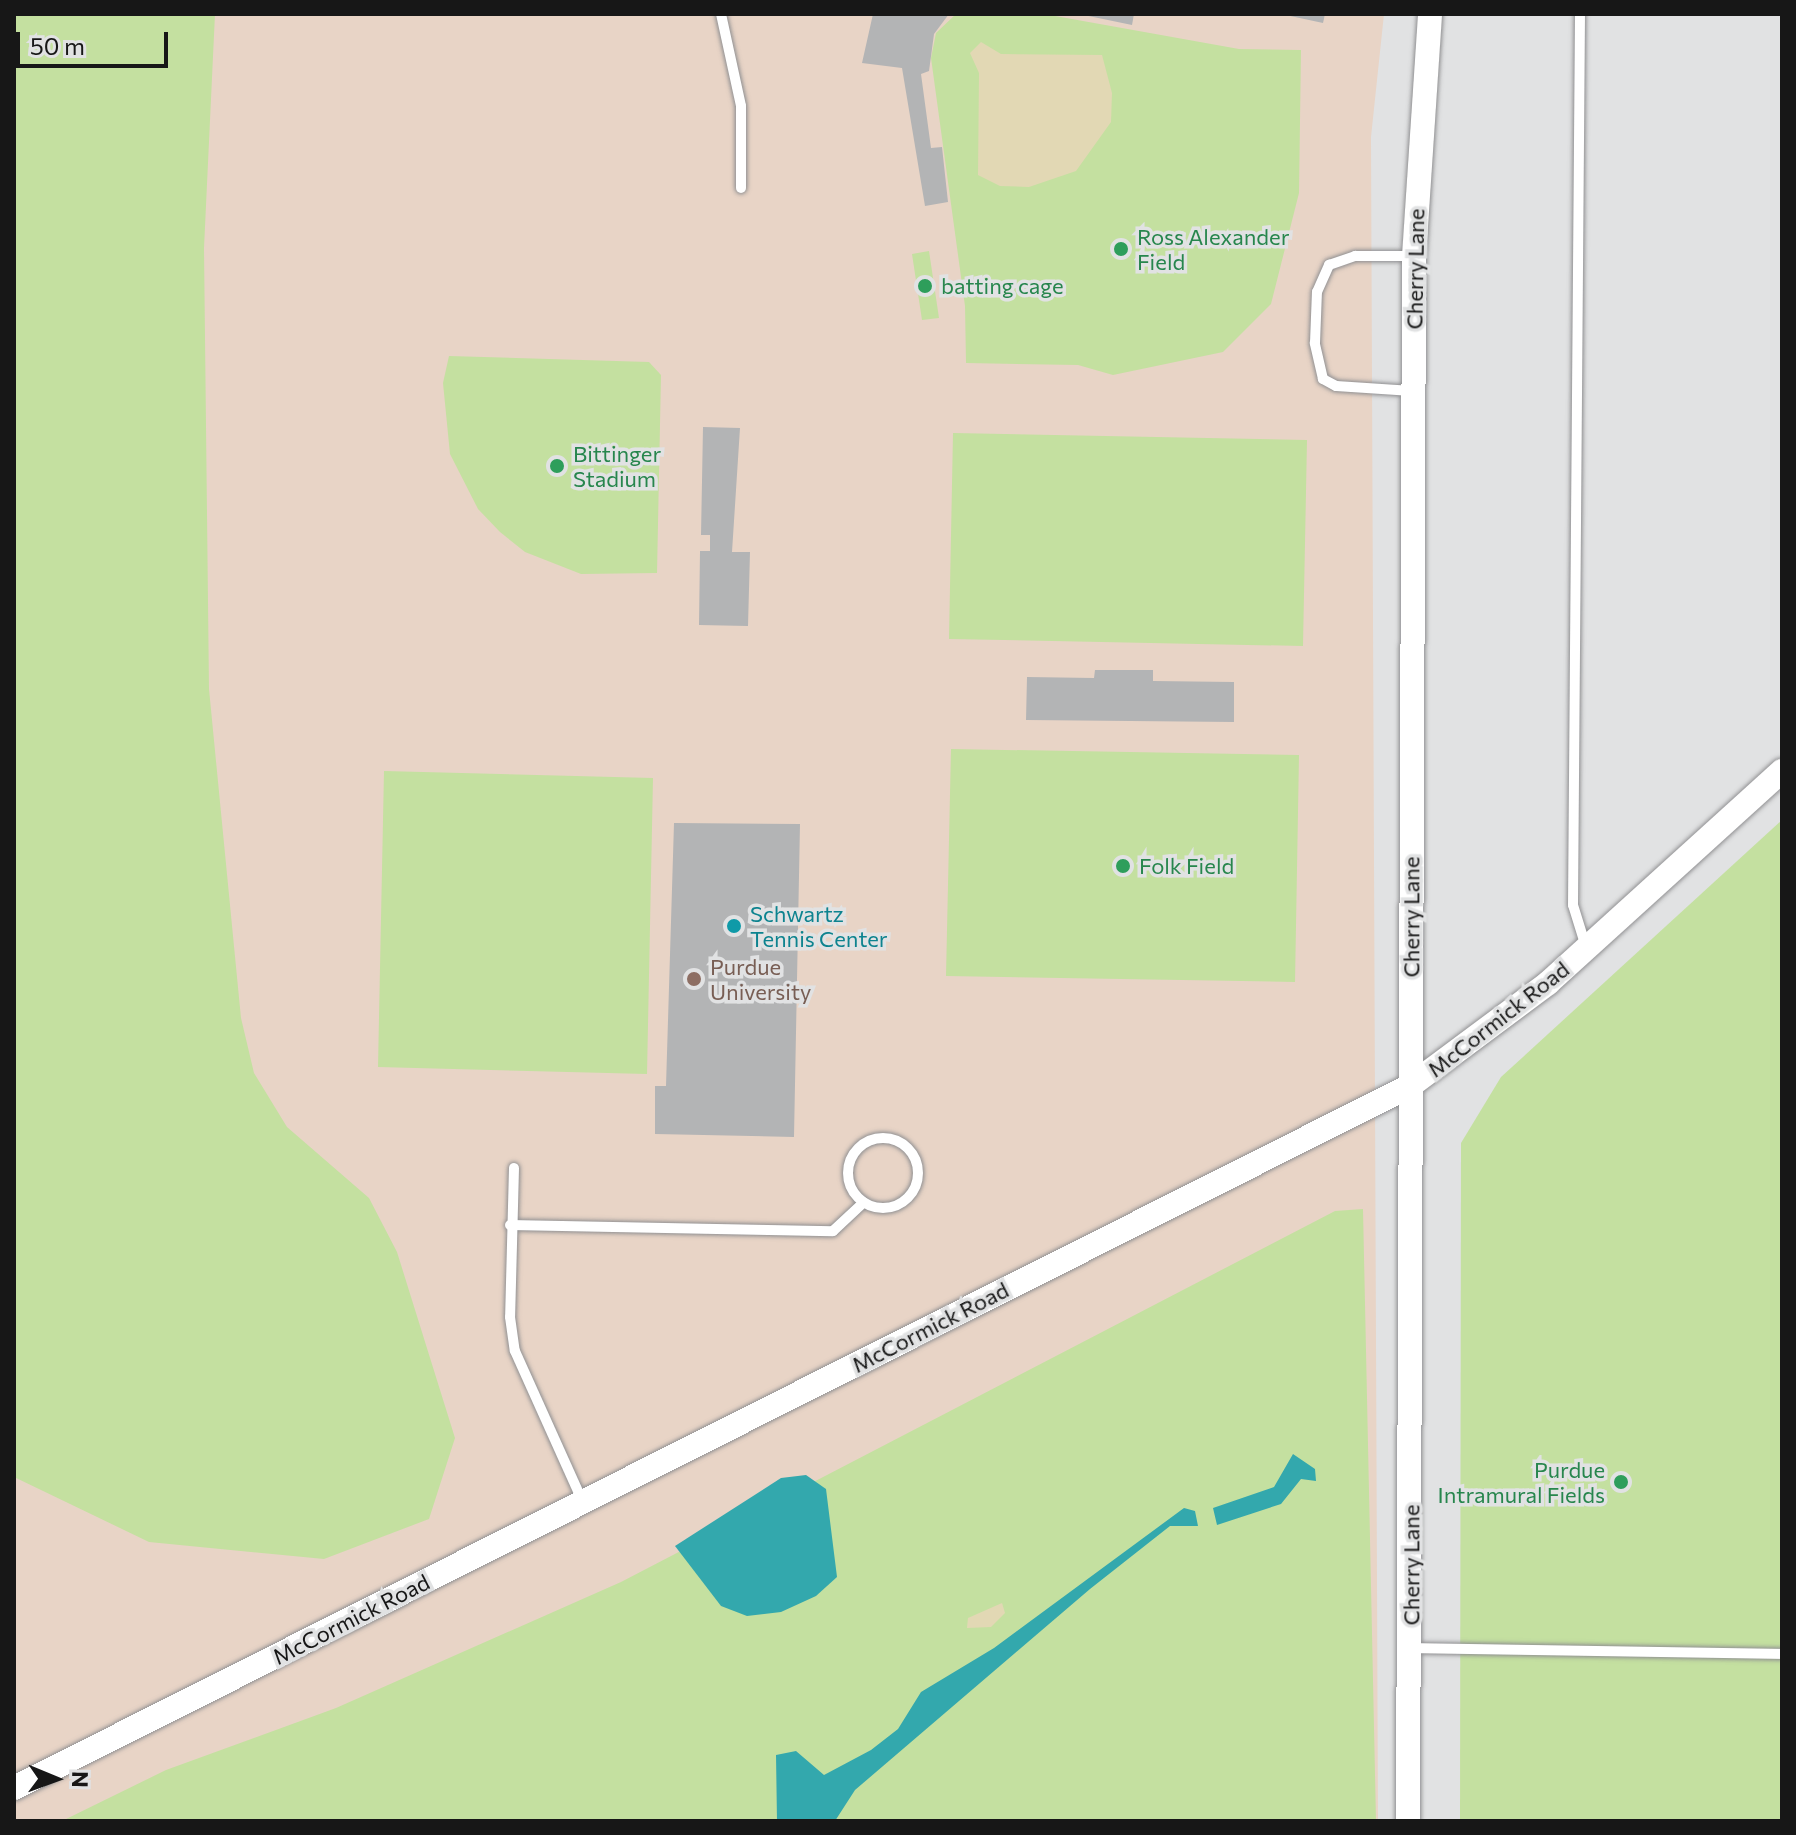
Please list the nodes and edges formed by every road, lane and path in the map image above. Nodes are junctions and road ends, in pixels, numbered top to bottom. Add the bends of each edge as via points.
1 (721, 14) edge
2 (1430, 14) edge
3 (1580, 14) edge
4 (741, 188) dead end
5 (1414, 256) junction
6 (1414, 391) junction
7 (1782, 771) edge
8 (1586, 949) junction
9 (1410, 1086) junction
10 (514, 1168) dead end
11 (864, 1202) junction
12 (510, 1225) junction
13 (582, 1500) junction
14 (1411, 1648) junction
15 (1782, 1654) edge
16 (14, 1788) edge
17 (1408, 1821) edge

1 - 4 lane via 741,106
2 - 5 street, Cherry Lane
3 - 8 lane via 1573,905
5 - 6 street, Cherry Lane
5 - 6 lane via 1355,256 1329,265 1317,292 1315,343 1323,379 1336,386
6 - 9 street, Cherry Lane
7 - 8 street, McCormick Road
8 - 9 street, McCormick Road via 1477,1040
9 - 13 street, McCormick Road
9 - 14 street, Cherry Lane
10 - 12 lane
11 - 11 lane via 850,1185 850,1162 873,1139 896,1140 917,1166 914,1189 887,1208
11 - 12 lane via 833,1231
12 - 13 lane via 515,1351
13 - 16 street, McCormick Road
14 - 15 lane
14 - 17 street, Cherry Lane

